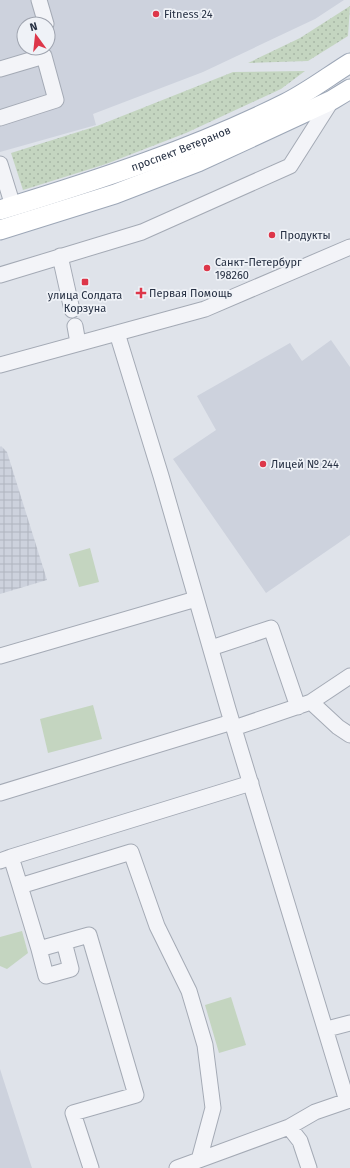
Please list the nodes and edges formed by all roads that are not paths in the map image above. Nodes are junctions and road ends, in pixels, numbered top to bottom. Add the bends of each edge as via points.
1 (39, 0) edge
2 (44, 16) edge
3 (34, 56) edge
4 (45, 56) edge
5 (350, 63) edge
6 (0, 69) edge
7 (350, 89) edge
8 (332, 100) junction
9 (0, 118) edge
10 (0, 164) edge
11 (7, 208) edge
12 (0, 230) edge
13 (350, 247) edge
14 (60, 256) junction
15 (0, 275) edge
16 (72, 310) dead end
17 (75, 326) dead end
18 (117, 333) junction
19 (78, 343) junction
20 (0, 365) edge
21 (196, 599) junction
22 (211, 648) junction
23 (0, 656) edge
24 (350, 676) edge
25 (304, 704) junction
26 (233, 725) junction
27 (350, 735) edge
28 (251, 783) junction
29 (0, 793) edge
30 (5, 859) edge
31 (20, 886) junction
32 (64, 942) junction
33 (39, 949) junction
34 (350, 1023) edge
35 (327, 1029) junction
36 (349, 1101) edge
37 (289, 1127) junction
38 (199, 1160) junction
39 (91, 1168) edge
40 (177, 1168) edge
41 (308, 1168) edge

1 - 2 street
3 - 6 street
4 - 9 street via 56,100
5 - 11 main road, проспект Ветеранов via 287,102 191,145 110,176
7 - 8 main road, проспект Ветеранов
8 - 12 main road, проспект Ветеранов via 198,162 115,194
8 - 14 street via 290,166 142,232
10 - 11 street
13 - 18 street via 205,309
14 - 15 street
14 - 16 street
17 - 19 street
18 - 19 street
18 - 21 street
19 - 20 street
21 - 22 street
21 - 23 street
22 - 25 street via 271,628
22 - 26 street
24 - 25 street
25 - 26 street
25 - 27 street
26 - 28 street
26 - 29 street
28 - 30 street
28 - 35 street
30 - 31 street
31 - 33 street
31 - 38 street via 131,852 157,926 189,991 205,1045 213,1108
32 - 33 street
32 - 33 street via 72,969 46,976
32 - 39 street via 89,935 136,1095 73,1113
34 - 35 street
35 - 36 street
36 - 37 street via 315,1112
37 - 38 street
37 - 41 street via 300,1141
38 - 40 street

